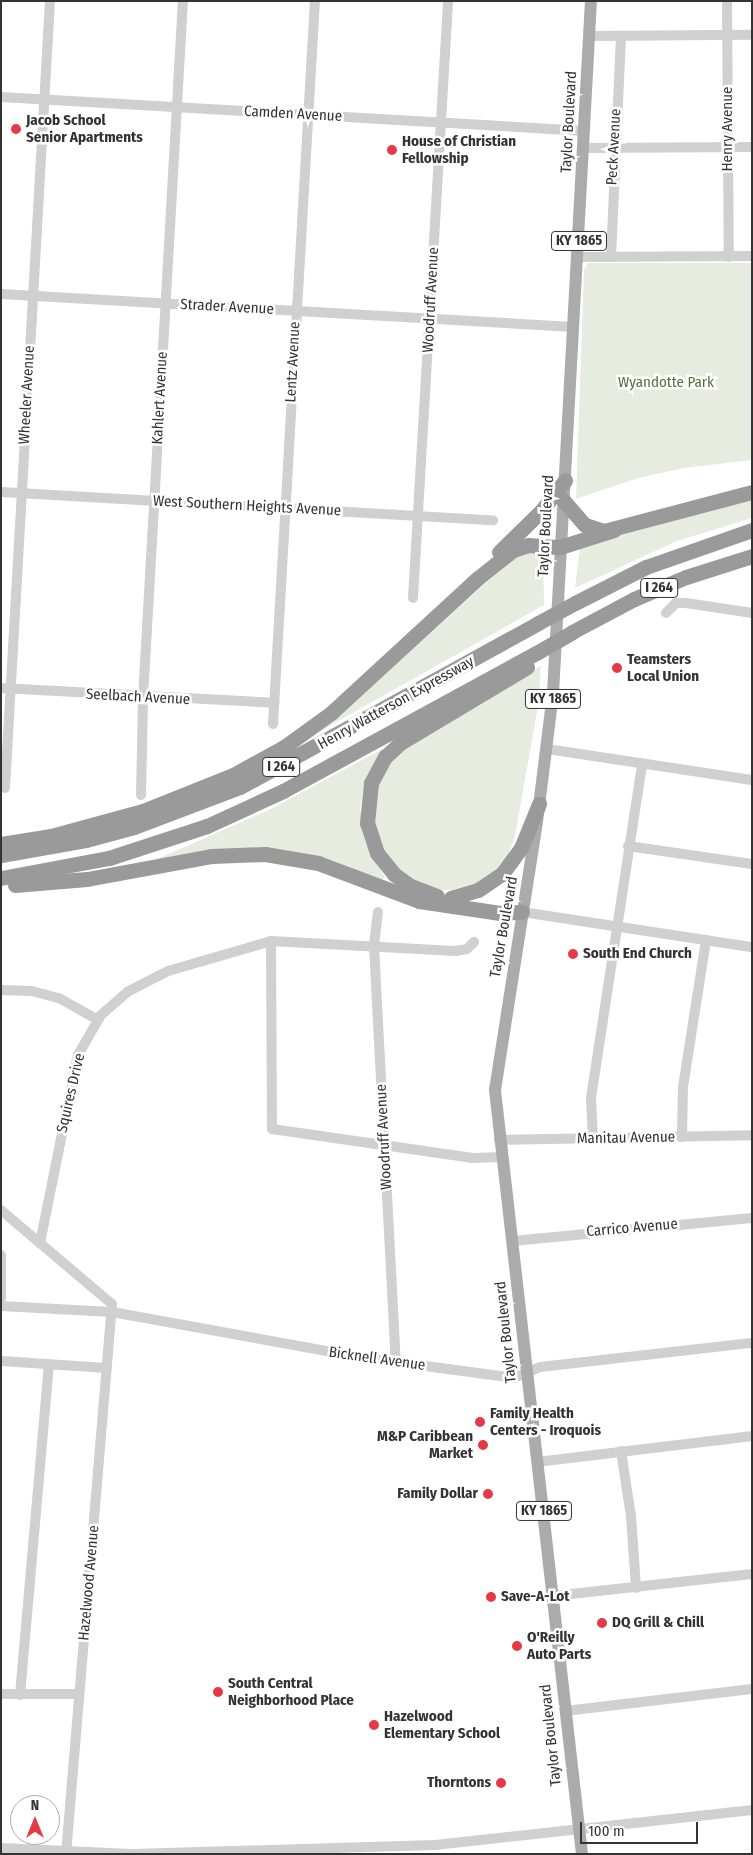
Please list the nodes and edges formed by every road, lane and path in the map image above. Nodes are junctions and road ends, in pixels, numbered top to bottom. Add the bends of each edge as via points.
1 (50, 1) edge
2 (183, 1) edge
3 (315, 1) edge
4 (448, 1) edge
5 (591, 1) edge
6 (726, 1) edge
7 (727, 35) junction
8 (752, 35) edge
9 (590, 36) junction
10 (621, 36) junction
11 (1, 97) edge
12 (44, 99) junction
13 (176, 107) junction
14 (309, 115) junction
15 (442, 122) junction
16 (585, 131) junction
17 (728, 147) junction
18 (752, 147) edge
19 (584, 148) junction
20 (613, 148) junction
21 (752, 256) edge
22 (729, 257) junction
23 (578, 258) junction
24 (611, 258) junction
25 (1, 294) edge
26 (33, 296) junction
27 (166, 303) junction
28 (296, 310) junction
29 (430, 319) junction
30 (573, 327) junction
31 (565, 480) junction
32 (1, 492) edge
33 (752, 492) edge
34 (22, 493) junction
35 (154, 500) junction
36 (563, 500) junction
37 (287, 508) junction
38 (419, 516) junction
39 (493, 520) dead end
40 (614, 530) junction
41 (752, 530) edge
42 (560, 547) junction
43 (752, 556) edge
44 (478, 578) junction
45 (413, 598) dead end
46 (666, 613) dead end
47 (752, 613) edge
48 (538, 652) junction
49 (6, 688) edge
50 (143, 698) junction
51 (275, 703) junction
52 (273, 724) dead end
53 (547, 749) junction
54 (642, 763) junction
55 (752, 780) edge
56 (5, 788) dead end
57 (141, 795) dead end
58 (539, 804) junction
59 (1, 844) edge
60 (628, 846) junction
61 (1, 855) edge
62 (752, 864) edge
63 (1, 878) edge
64 (1, 885) edge
65 (451, 898) junction
66 (378, 912) dead end
67 (522, 912) junction
68 (616, 926) junction
69 (706, 940) junction
70 (271, 941) junction
71 (474, 942) dead end
72 (374, 946) junction
73 (752, 947) edge
74 (1, 990) edge
75 (98, 1020) junction
76 (752, 1135) edge
77 (682, 1136) junction
78 (593, 1138) junction
79 (500, 1140) junction
80 (385, 1146) junction
81 (502, 1157) junction
82 (1, 1210) edge
83 (752, 1218) edge
84 (514, 1241) junction
85 (40, 1242) junction
86 (1, 1255) edge
87 (1, 1298) edge
88 (1, 1306) edge
89 (112, 1312) junction
90 (752, 1342) edge
91 (1, 1361) edge
92 (396, 1362) junction
93 (49, 1364) junction
94 (107, 1368) junction
95 (526, 1373) junction
96 (752, 1436) edge
97 (621, 1451) junction
98 (537, 1462) junction
99 (752, 1574) edge
100 (636, 1588) junction
101 (553, 1596) junction
102 (752, 1689) edge
103 (1, 1694) edge
104 (79, 1694) junction
105 (20, 1695) junction
106 (565, 1711) junction
107 (752, 1810) edge
108 (579, 1830) junction
109 (1, 1848) edge
110 (256, 1852) edge
111 (66, 1853) edge
112 (132, 1854) edge
113 (582, 1854) edge

1 - 12 street, Wheeler Avenue
2 - 13 street, Kahlert Avenue
3 - 14 street, Lentz Avenue
4 - 15 street, Woodruff Avenue
5 - 9 main road, Taylor Boulevard / KY 1865
6 - 7 street, Henry Avenue
7 - 8 street
7 - 10 street
7 - 17 street, Henry Avenue
9 - 10 street
9 - 16 main road, Taylor Boulevard / KY 1865
10 - 20 street, Peck Avenue
11 - 12 street, Camden Avenue
12 - 13 street, Camden Avenue
12 - 26 street, Wheeler Avenue
13 - 14 street, Camden Avenue
13 - 27 street, Kahlert Avenue
14 - 15 street, Camden Avenue
14 - 28 street, Lentz Avenue
15 - 16 street, Camden Avenue
15 - 29 street, Woodruff Avenue
16 - 19 main road, Taylor Boulevard / KY 1865
17 - 18 street
17 - 20 street
17 - 22 street, Henry Avenue
19 - 20 street
19 - 23 main road, Taylor Boulevard / KY 1865
20 - 24 street, Peck Avenue
21 - 22 street
22 - 24 street
23 - 24 street
23 - 30 main road, Taylor Boulevard / KY 1865
25 - 26 street, Strader Avenue
26 - 27 street, Strader Avenue
26 - 34 street, Wheeler Avenue
27 - 28 street, Strader Avenue
27 - 35 street, Kahlert Avenue
28 - 29 street, Strader Avenue
28 - 37 street, Lentz Avenue
29 - 30 street, Strader Avenue
29 - 38 street, Woodruff Avenue
30 - 31 main road, Taylor Boulevard / KY 1865
31 - 36 main road, Taylor Boulevard / KY 1865
31 - 44 highway via 541,511 486,565
32 - 34 street, West Southern Heights Avenue
33 - 40 highway
34 - 35 street, West Southern Heights Avenue
34 - 49 street, Wheeler Avenue
35 - 37 street, West Southern Heights Avenue
35 - 50 street, Kahlert Avenue
36 - 40 highway via 585,526
36 - 42 main road, Taylor Boulevard / KY 1865
37 - 38 street, West Southern Heights Avenue
37 - 51 street, Lentz Avenue
38 - 39 street, West Southern Heights Avenue
38 - 45 street, Woodruff Avenue
40 - 42 highway
41 - 61 highway, Henry Watterson Expressway / I 264, bridge via 646,567 240,787 134,827 86,840
42 - 44 highway via 522,546
42 - 53 main road, Taylor Boulevard / KY 1865 via 556,657
43 - 48 highway, Henry Watterson Expressway / I 264, bridge via 686,577 634,599
44 - 59 highway via 352,696 306,732 250,766 198,792 143,811 60,833
46 - 47 street via 676,603 686,603
48 - 63 highway, Henry Watterson Expressway / I 264 via 312,776 235,814 178,837 109,858
48 - 65 highway via 534,663 400,743 385,757 371,783 367,823 381,859 409,885 422,892
49 - 50 street, Seelbach Avenue
49 - 56 street, Wheeler Avenue
50 - 51 street, Seelbach Avenue
50 - 57 street, Kahlert Avenue
51 - 52 street, Lentz Avenue
53 - 54 street
53 - 58 main road, Taylor Boulevard / KY 1865
54 - 55 street
54 - 60 street
58 - 65 highway via 520,848 502,874 478,890
58 - 67 main road, Taylor Boulevard / KY 1865
60 - 62 street
60 - 68 street
64 - 67 highway via 78,880 210,856 265,854 318,863 419,901 500,913
65 - 67 highway
66 - 72 street, Woodruff Avenue
67 - 68 street
67 - 79 main road, Taylor Boulevard / KY 1865 via 496,1078
68 - 69 street
68 - 78 street via 591,1098
69 - 73 street
69 - 77 street via 683,1087
70 - 72 street
70 - 75 street, Squires Drive via 153,978 127,992
70 - 80 street via 272,1130
71 - 72 street via 467,949 455,951
72 - 80 street, Woodruff Avenue
74 - 75 street via 32,991 59,998
75 - 85 street, Squires Drive via 86,1038 73,1070
76 - 77 street, Manitau Avenue
77 - 78 street, Manitau Avenue
78 - 79 street, Manitau Avenue
79 - 81 main road, Taylor Boulevard / KY 1865
80 - 81 street via 473,1158
80 - 92 street, Woodruff Avenue
81 - 84 main road, Taylor Boulevard / KY 1865
82 - 85 street
83 - 84 street, Carrico Avenue
84 - 95 main road, Taylor Boulevard / KY 1865
85 - 89 street via 106,1297 112,1304
86 - 87 street
88 - 89 street, Bicknell Avenue
89 - 92 street, Bicknell Avenue
89 - 94 street, Hazelwood Avenue
90 - 95 street, Bicknell Avenue via 540,1367
91 - 93 street
92 - 95 street, Bicknell Avenue via 514,1378
93 - 94 street
93 - 105 street
94 - 104 street, Hazelwood Avenue
95 - 98 main road, Taylor Boulevard / KY 1865
96 - 97 street
97 - 98 street
97 - 100 street via 631,1516
98 - 101 main road, Taylor Boulevard / KY 1865
99 - 100 street
100 - 101 street
101 - 106 main road, Taylor Boulevard / KY 1865
102 - 106 street
103 - 105 street
104 - 105 street
104 - 111 street, Hazelwood Avenue
106 - 108 main road, Taylor Boulevard / KY 1865
107 - 108 street
108 - 110 street via 435,1845
108 - 113 main road, Taylor Boulevard / KY 1865
109 - 111 street
110 - 112 street
111 - 112 street

